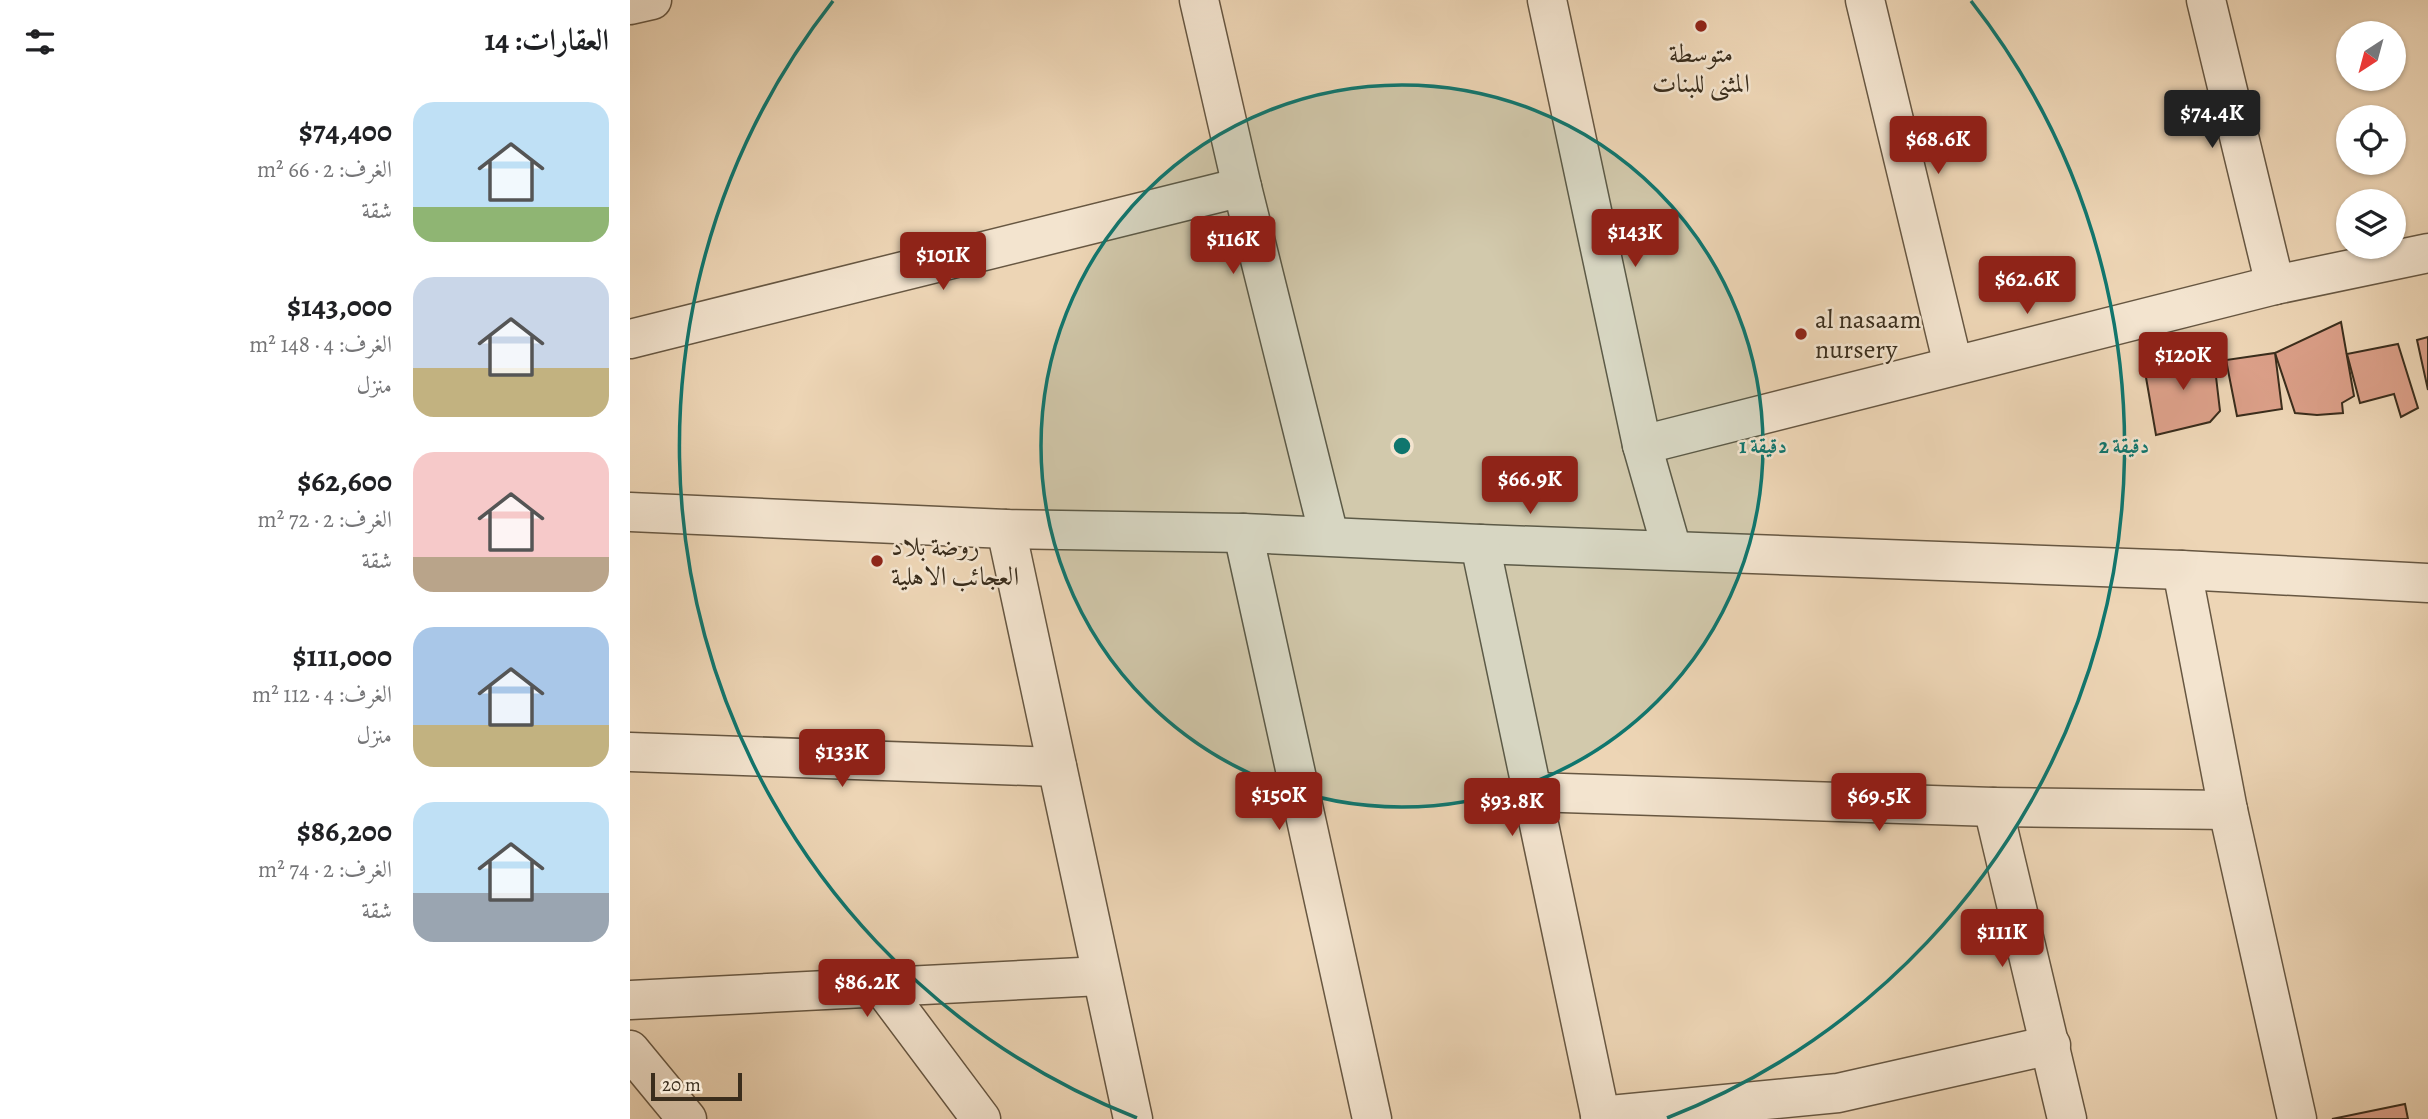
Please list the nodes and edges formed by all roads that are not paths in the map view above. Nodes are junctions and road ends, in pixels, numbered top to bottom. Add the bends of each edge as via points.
1 (652, 0) edge
2 (1199, 0) edge
3 (1547, 0) edge
4 (1866, 0) edge
5 (2206, 0) edge
6 (630, 5) edge
7 (1242, 187) junction
8 (2428, 253) edge
9 (2276, 285) junction
10 (630, 338) edge
11 (1953, 365) junction
12 (1642, 445) junction
13 (630, 512) edge
14 (1006, 529) junction
15 (1243, 533) junction
16 (1329, 536) junction
17 (1480, 544) junction
18 (1672, 550) junction
19 (2182, 570) junction
20 (2428, 583) edge
21 (630, 752) edge
22 (1057, 767) junction
23 (1532, 792) junction
24 (1993, 807) junction
25 (2228, 810) junction
26 (1101, 976) junction
27 (883, 988) junction
28 (630, 1000) edge
29 (2051, 1045) junction
30 (630, 1050) edge
31 (1841, 1106) edge
32 (1601, 1117) edge
33 (687, 1119) edge
34 (981, 1119) edge
35 (1133, 1119) edge
36 (1372, 1119) edge
37 (2067, 1119) edge
38 (2297, 1119) edge

1 - 6 street
2 - 7 street
3 - 12 street
4 - 11 street
5 - 9 street
7 - 10 street
7 - 16 street
8 - 9 street
9 - 11 street
11 - 12 street
12 - 18 street
13 - 14 street
14 - 15 street
14 - 22 street
15 - 16 street
15 - 36 street
16 - 17 street
17 - 18 street
17 - 23 street
18 - 19 street
19 - 20 street
19 - 25 street
21 - 22 street
22 - 26 street
23 - 24 street
23 - 32 street
24 - 25 street
24 - 29 street
25 - 38 street
26 - 27 street
26 - 35 street
27 - 28 street
27 - 34 street
29 - 31 street
29 - 37 street
30 - 33 street
31 - 32 street

